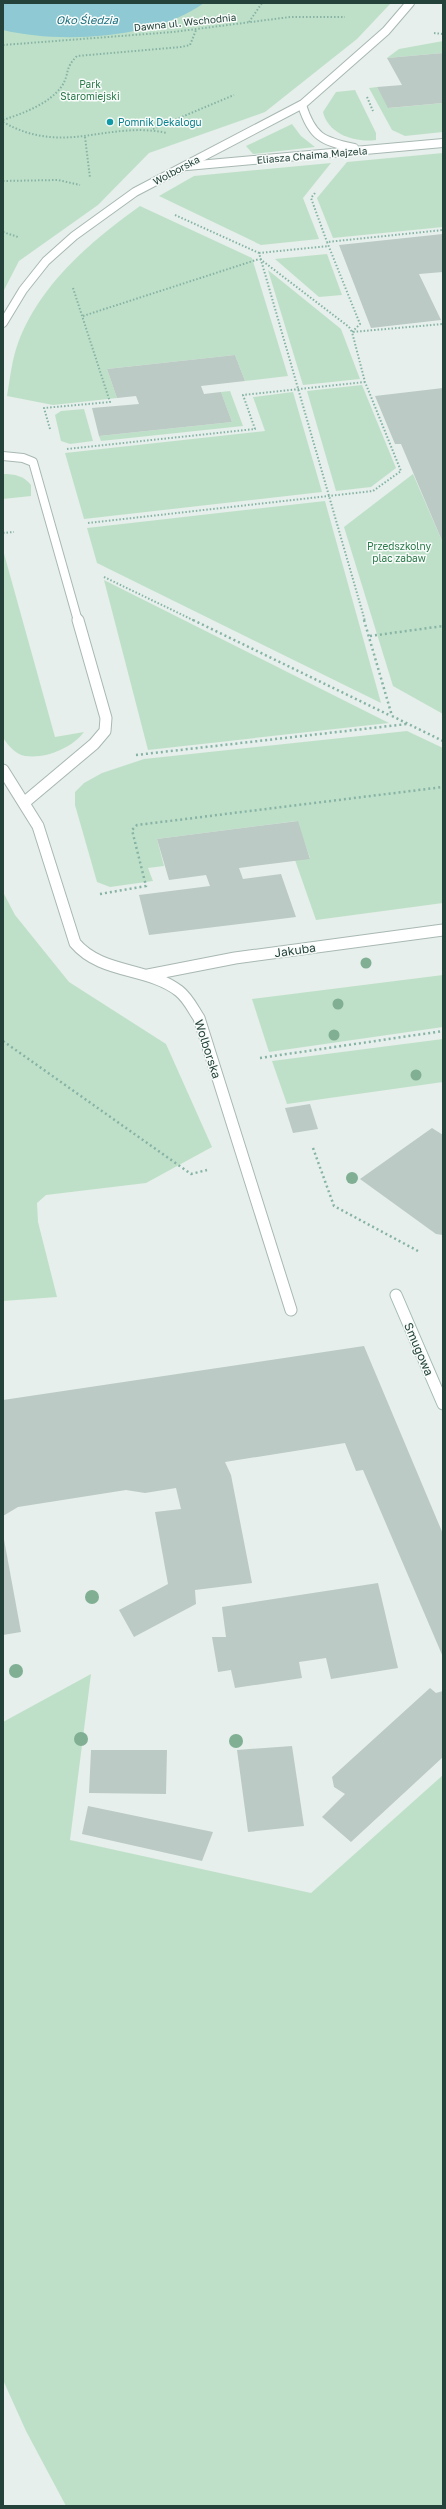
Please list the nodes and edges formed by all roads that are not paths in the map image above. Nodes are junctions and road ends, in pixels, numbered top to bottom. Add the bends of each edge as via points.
1 (410, 3) edge
2 (302, 105) junction
3 (443, 143) edge
4 (364, 150) junction
5 (180, 167) junction
6 (3, 323) edge
7 (3, 456) edge
8 (3, 770) edge
9 (25, 802) junction
10 (443, 930) edge
11 (148, 975) junction
12 (396, 1295) dead end
13 (291, 1310) dead end
14 (443, 1404) edge

1 - 2 street, Wolborska via 404,13
2 - 4 street via 314,134 333,143
2 - 5 street, Wolborska
3 - 4 street, Eliasza Chaima Majzela
4 - 5 street, Eliasza Chaima Majzela
5 - 6 street, Wolborska via 126,197 81,228 39,271 12,306
7 - 9 street via 33,462 106,718 105,731 94,744
8 - 9 street, Wolborska
9 - 11 street, Wolborska via 38,826 48,854 73,940 83,952 95,960
10 - 11 street, Jakuba via 235,958
11 - 13 street, Wolborska via 179,991 199,1018
12 - 14 street, Smugowa

